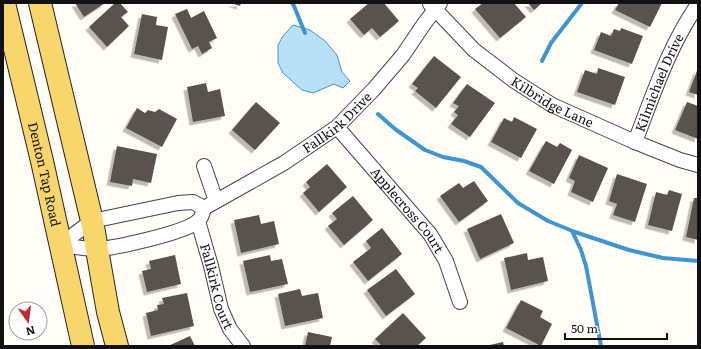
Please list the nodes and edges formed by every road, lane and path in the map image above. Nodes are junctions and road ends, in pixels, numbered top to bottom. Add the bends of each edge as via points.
1 (4, 3) edge
2 (40, 3) edge
3 (698, 4) edge
4 (435, 5) edge
5 (337, 127) junction
6 (635, 142) junction
7 (698, 165) edge
8 (204, 166) dead end
9 (210, 205) junction
10 (92, 221) junction
11 (198, 222) junction
12 (60, 245) junction
13 (97, 249) junction
14 (460, 302) dead end
15 (83, 346) edge
16 (117, 346) edge
17 (243, 346) edge

1 - 12 main road, Denton Tap Road
2 - 10 main road
3 - 6 street, Kilmichael Drive via 671,52
4 - 5 street, Fallkirk Drive via 394,66
4 - 6 street, Kilbridge Lane via 474,50 513,80 552,105
5 - 9 street, Fallkirk Drive via 284,163
5 - 14 street, Applecross Court via 430,234 446,261
6 - 7 street, Kilbridge Lane
8 - 9 street
9 - 10 street via 178,203
9 - 11 street
10 - 12 street
10 - 13 main road
11 - 13 street via 170,234
11 - 17 street, Fallkirk Court via 221,309 230,329
12 - 13 street
12 - 15 main road, Denton Tap Road
13 - 16 main road

